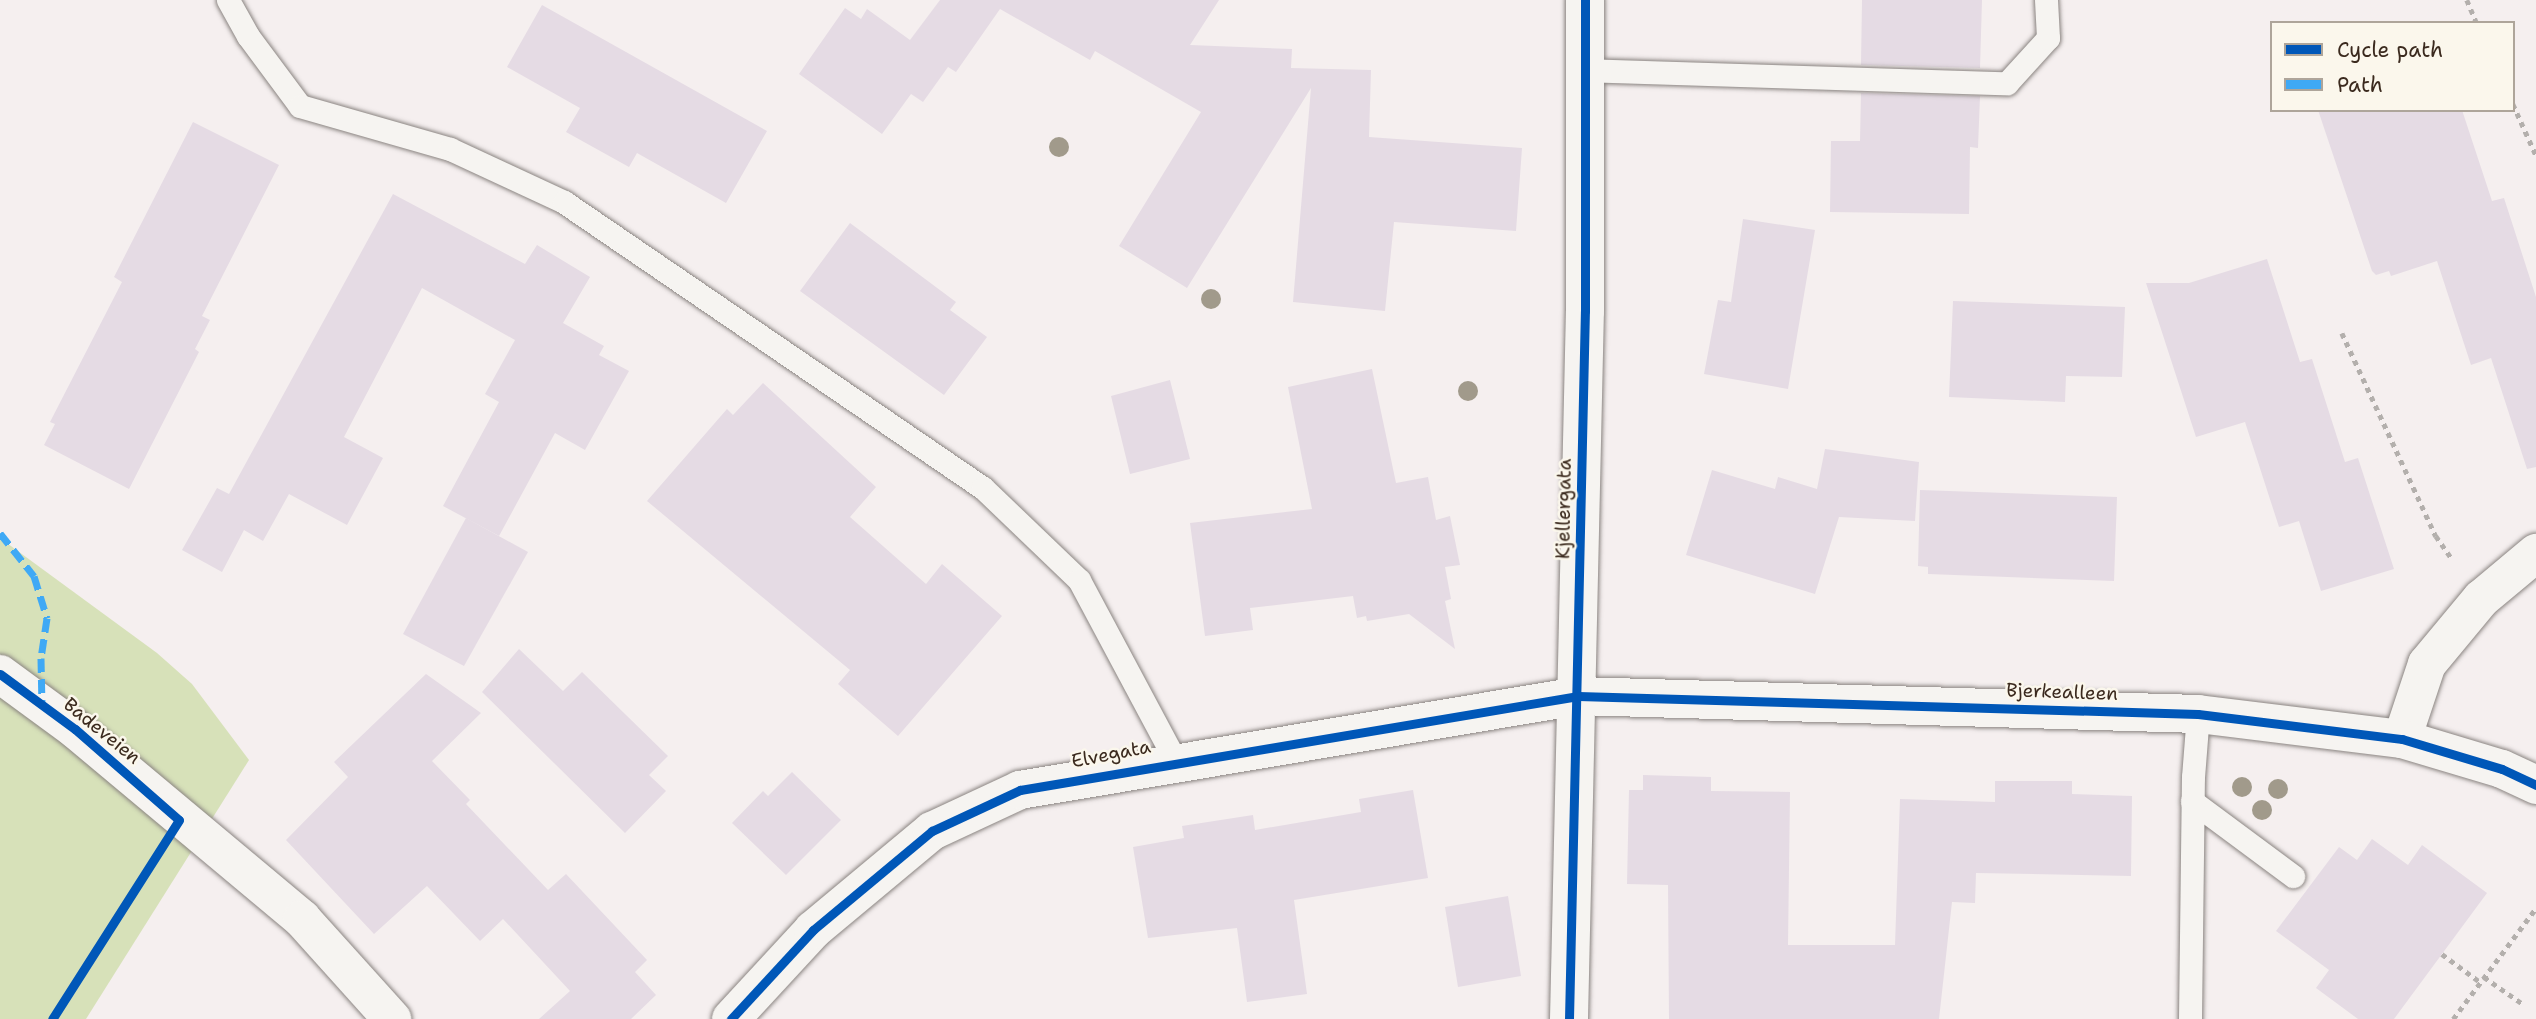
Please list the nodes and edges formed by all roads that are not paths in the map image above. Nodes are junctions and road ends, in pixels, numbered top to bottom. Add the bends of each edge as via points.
1 (228, 0) edge
2 (1585, 0) edge
3 (2046, 0) edge
4 (1584, 70) junction
5 (2536, 553) edge
6 (0, 674) edge
7 (1578, 696) junction
8 (2198, 714) junction
9 (2402, 738) junction
10 (1175, 760) junction
11 (2536, 785) edge
12 (2192, 801) junction
13 (2293, 876) dead end
14 (392, 1019) edge
15 (731, 1019) edge
16 (1569, 1019) edge
17 (2190, 1019) edge

1 - 10 lane via 248,36 300,106 450,149 564,202 983,488 1079,579
2 - 4 street, Kjellergata
3 - 4 lane via 2048,38 2007,83
4 - 7 street, Kjellergata
5 - 9 street via 2481,599 2427,664
6 - 14 street, Badeveien via 75,729 302,919
7 - 8 street, Bjerkealleen
7 - 10 street, Elvegata
7 - 16 street, Kjellergata
8 - 9 street, Bjerkealleen
8 - 12 lane
9 - 11 street, Bjerkealleen via 2502,769
10 - 15 street, Elvegata via 1020,790 932,831 813,930
12 - 13 lane
12 - 17 lane

